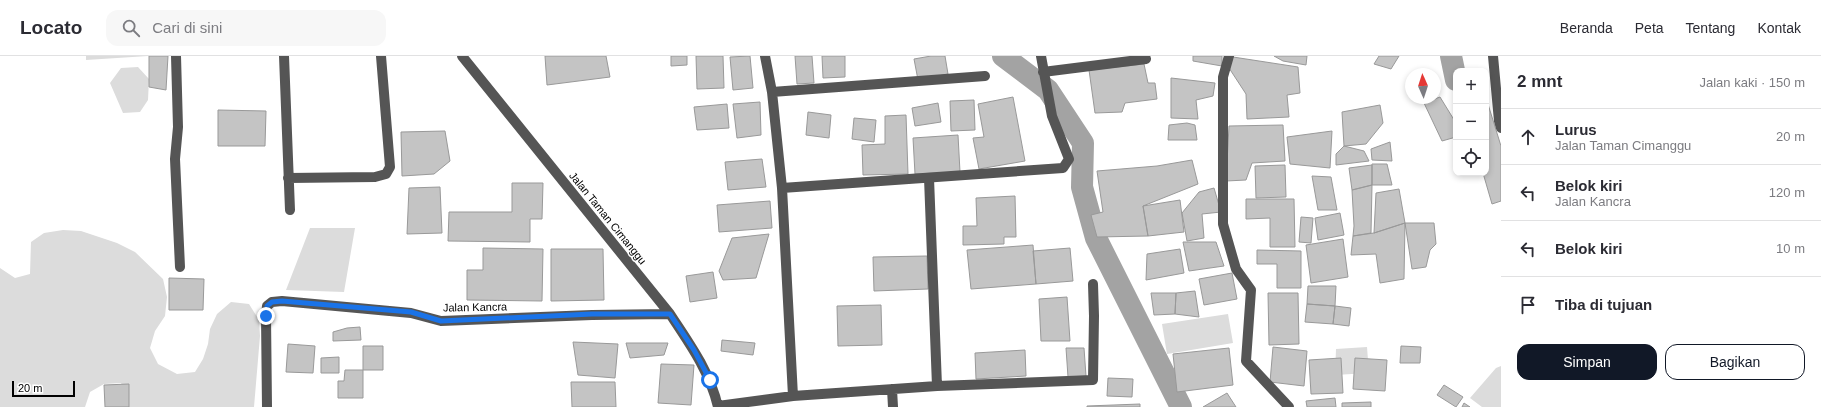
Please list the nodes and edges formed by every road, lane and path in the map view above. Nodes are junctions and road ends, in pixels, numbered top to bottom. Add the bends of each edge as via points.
1 (176, 56) edge
2 (284, 56) edge
3 (381, 56) edge
4 (462, 56) edge
5 (765, 56) edge
6 (1041, 56) edge
7 (1146, 56) edge
8 (1229, 56) edge
9 (1493, 56) edge
10 (1043, 72) junction
11 (985, 76) dead end
12 (772, 92) junction
13 (1501, 128) edge
14 (288, 178) junction
15 (929, 178) junction
16 (782, 188) junction
17 (290, 210) dead end
18 (180, 267) dead end
19 (1092, 284) dead end
20 (670, 314) junction
21 (937, 386) junction
22 (892, 389) junction
23 (793, 396) junction
24 (267, 407) edge
25 (718, 407) edge
26 (893, 407) edge
27 (1289, 407) edge

1 - 18 street via 178,127 175,159
2 - 14 street
3 - 14 street via 390,167 386,174 375,177
4 - 20 street, Jalan Taman Cimanggu
5 - 12 street
6 - 10 street
7 - 10 street via 1146,59
8 - 27 street via 1223,77 1223,224 1236,269 1251,290 1246,361
9 - 13 street
10 - 15 street via 1052,116 1069,159 1063,168
11 - 12 street
12 - 16 street
14 - 17 street
15 - 16 street
15 - 21 street
16 - 23 street
19 - 21 street via 1093,380
20 - 24 street, Jalan Kancra via 592,314 441,321 411,312 272,302 267,306
20 - 25 street, Jalan Taman Cimanggu via 710,380
21 - 22 street
22 - 23 street
22 - 26 street
23 - 25 street

